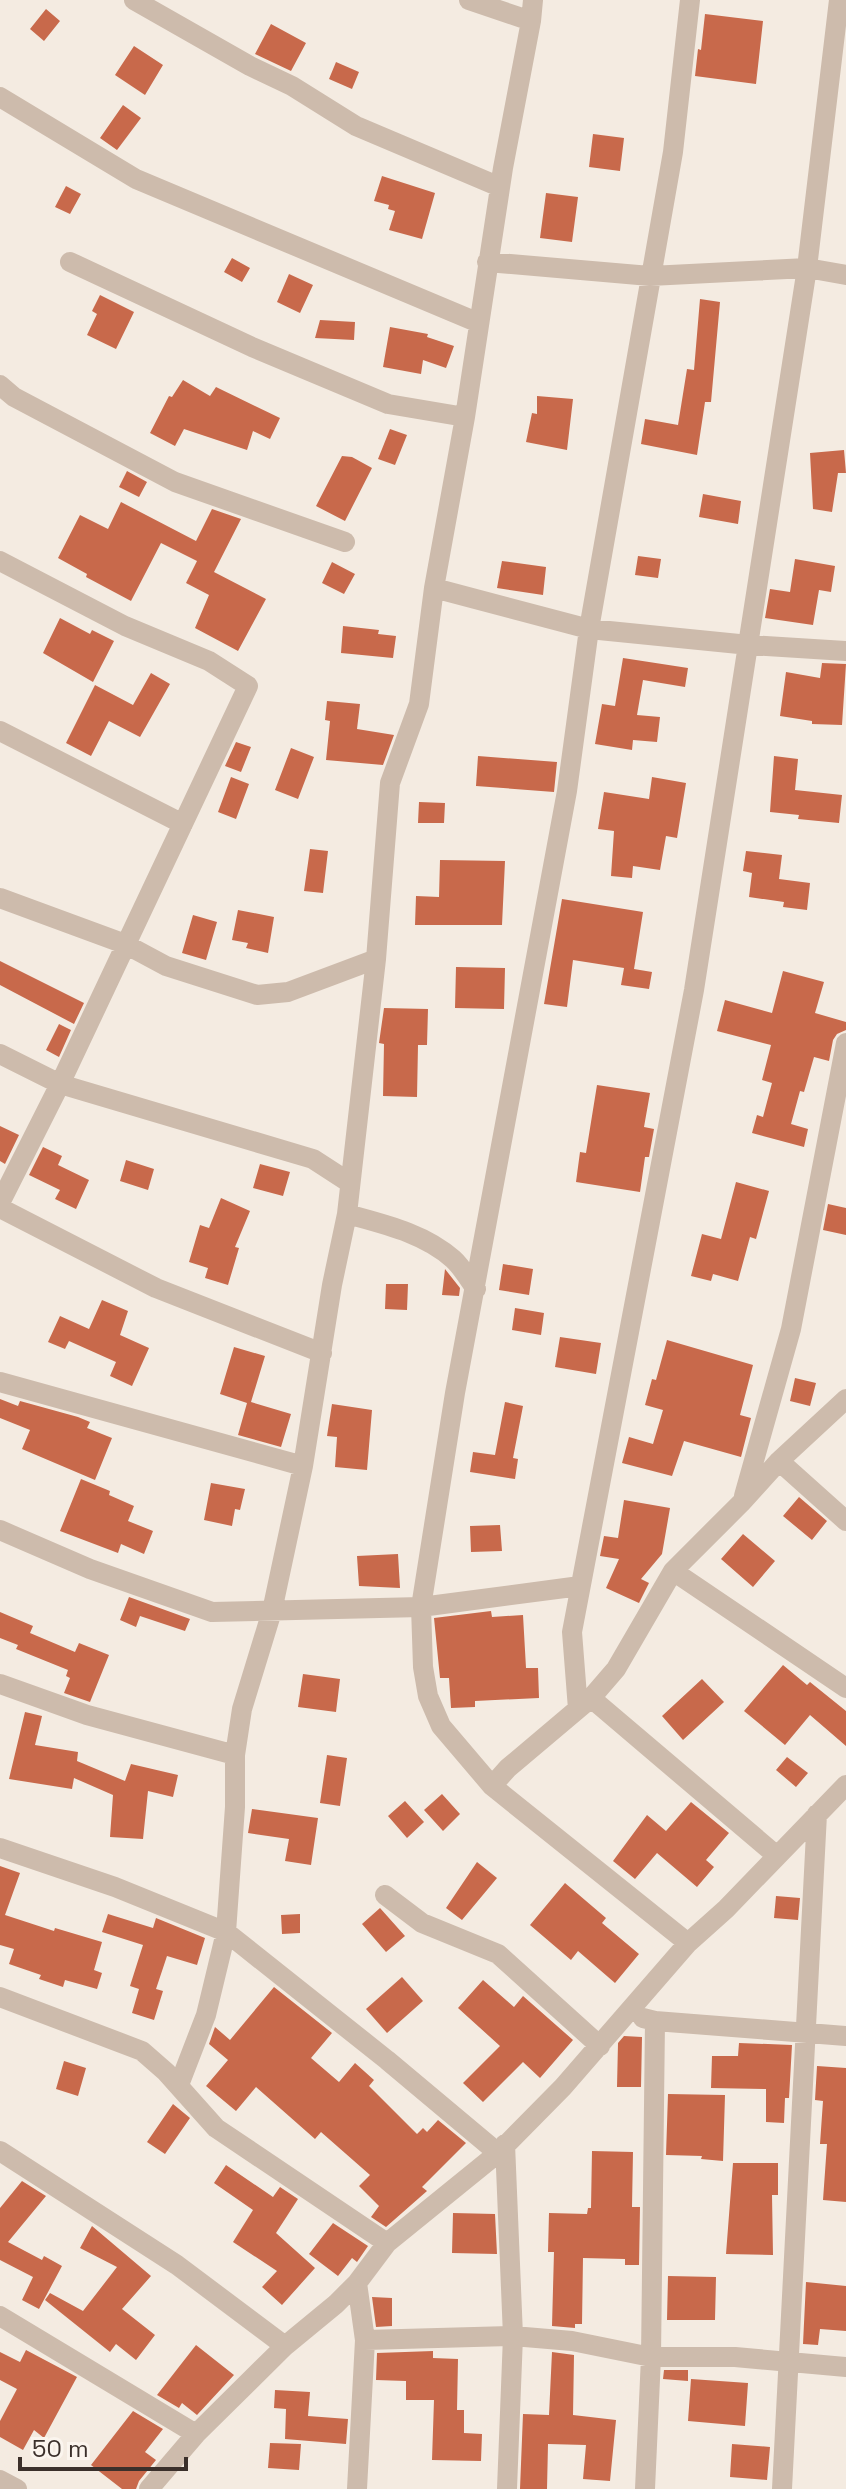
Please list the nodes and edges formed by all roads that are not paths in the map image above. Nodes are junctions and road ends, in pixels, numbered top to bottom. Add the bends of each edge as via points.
1 (134, 0) edge
2 (469, 0) edge
3 (533, 0) edge
4 (690, 0) edge
5 (839, 0) edge
6 (531, 21) junction
7 (0, 97) edge
8 (500, 187) junction
9 (70, 262) dead end
10 (487, 262) junction
11 (807, 268) junction
12 (846, 275) edge
13 (650, 276) junction
14 (479, 323) junction
15 (0, 385) edge
16 (465, 417) junction
17 (345, 542) dead end
18 (0, 561) edge
19 (434, 588) junction
20 (589, 629) junction
21 (749, 645) junction
22 (846, 651) edge
23 (0, 731) edge
24 (183, 824) junction
25 (0, 898) edge
26 (125, 944) junction
27 (376, 959) junction
28 (846, 1043) edge
29 (0, 1054) edge
30 (60, 1084) junction
31 (350, 1183) junction
32 (0, 1206) edge
33 (347, 1214) junction
34 (476, 1289) junction
35 (322, 1353) junction
36 (0, 1382) edge
37 (846, 1399) edge
38 (779, 1461) junction
39 (303, 1466) junction
40 (741, 1503) junction
41 (846, 1521) edge
42 (0, 1530) edge
43 (673, 1571) junction
44 (580, 1586) junction
45 (421, 1607) junction
46 (272, 1611) junction
47 (0, 1684) edge
48 (846, 1688) edge
49 (585, 1703) junction
50 (235, 1755) junction
51 (846, 1785) edge
52 (492, 1786) junction
53 (817, 1814) junction
54 (0, 1848) edge
55 (777, 1856) junction
56 (385, 1895) dead end
57 (226, 1932) junction
58 (688, 1943) junction
59 (0, 1997) edge
60 (626, 2014) junction
61 (655, 2021) junction
62 (808, 2034) junction
63 (846, 2036) edge
64 (600, 2046) junction
65 (179, 2085) junction
66 (501, 2148) junction
67 (0, 2151) edge
68 (387, 2243) junction
69 (357, 2283) junction
70 (0, 2316) edge
71 (513, 2336) junction
72 (365, 2340) junction
73 (285, 2346) junction
74 (651, 2357) junction
75 (788, 2362) junction
76 (846, 2367) edge
77 (196, 2434) junction
78 (0, 2480) edge
79 (17, 2489) edge
80 (149, 2489) edge
81 (357, 2489) edge
82 (507, 2489) edge
83 (645, 2489) edge
84 (782, 2489) edge

1 - 8 street via 356,126
2 - 6 street
3 - 6 street
4 - 13 street via 673,152
5 - 11 street
6 - 8 street
7 - 14 street via 136,179
8 - 10 street
9 - 16 street via 388,404
10 - 13 street
10 - 14 street
11 - 12 street
11 - 13 street
11 - 21 street
13 - 20 street
14 - 16 street
15 - 17 street via 175,482
16 - 19 street
18 - 24 street via 125,626 209,661 248,686
19 - 20 street
19 - 27 street via 419,704 390,783
20 - 21 street
20 - 34 street via 567,791
21 - 22 street
21 - 44 street via 694,990
23 - 24 street
24 - 26 street
25 - 26 street
26 - 27 street via 166,966 257,995 288,992
26 - 30 street
27 - 31 street
28 - 40 street via 791,1329
29 - 30 street
30 - 31 street via 313,1159
30 - 32 street
31 - 33 street
32 - 35 street via 156,1288
33 - 34 street via 430,1244 453,1259
33 - 35 street
34 - 45 street
35 - 39 street
36 - 39 street
37 - 38 street
38 - 40 street
38 - 41 street
39 - 46 street
40 - 43 street
42 - 46 street via 212,1612
43 - 48 street
43 - 49 street via 616,1669
44 - 45 street
44 - 49 street via 572,1632
45 - 46 street
45 - 52 street via 428,1696 441,1726
46 - 50 street via 242,1709
47 - 50 street via 87,1715
49 - 52 street
49 - 55 street
50 - 57 street
51 - 53 street
52 - 58 street
53 - 55 street
53 - 62 street
54 - 57 street
55 - 58 street
56 - 64 street via 422,1923 498,1954
57 - 65 street via 206,2015
57 - 66 street
58 - 60 street
59 - 65 street via 142,2051
60 - 61 street
60 - 64 street
61 - 62 street
61 - 74 street
62 - 63 street
62 - 75 street
64 - 66 street
65 - 68 street via 216,2128
66 - 68 street
66 - 71 street
67 - 73 street via 177,2265
68 - 69 street
69 - 72 street
69 - 73 street
70 - 77 street
71 - 72 street
71 - 74 street
71 - 82 street
72 - 81 street
73 - 77 street
74 - 75 street
74 - 83 street
75 - 76 street
75 - 84 street
77 - 80 street
78 - 79 street

